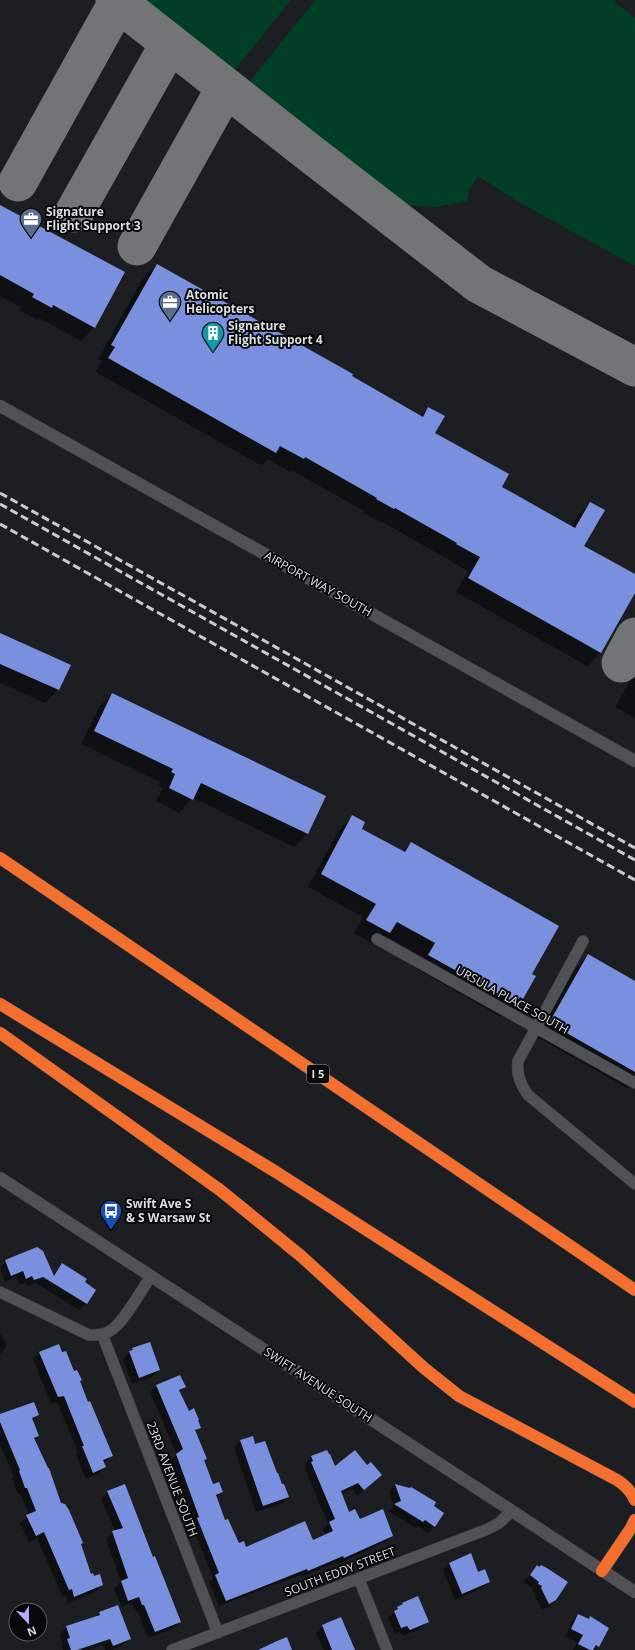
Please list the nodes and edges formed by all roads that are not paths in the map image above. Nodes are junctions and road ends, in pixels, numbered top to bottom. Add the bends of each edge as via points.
1 (0, 406) edge
2 (635, 761) edge
3 (0, 858) edge
4 (377, 939) dead end
5 (583, 941) dead end
6 (0, 1004) edge
7 (536, 1028) junction
8 (0, 1033) edge
9 (635, 1083) edge
10 (0, 1178) edge
11 (635, 1184) edge
12 (151, 1276) junction
13 (635, 1290) edge
14 (0, 1292) edge
15 (102, 1334) junction
16 (635, 1402) edge
17 (635, 1500) edge
18 (512, 1511) junction
19 (635, 1520) edge
20 (602, 1571) junction
21 (359, 1579) junction
22 (635, 1592) edge
23 (218, 1633) junction
24 (172, 1650) edge
25 (386, 1650) edge

1 - 2 street, AIRPORT WAY SOUTH
3 - 13 highway, I 5
4 - 7 street, URSULA PLACE SOUTH
5 - 7 street
6 - 16 highway via 276,1172
7 - 9 street, URSULA PLACE SOUTH
7 - 11 street via 518,1061 518,1077 522,1087 528,1095
8 - 17 highway via 220,1190 301,1256 424,1368 459,1396 617,1480 626,1486
10 - 12 street, SWIFT AVENUE SOUTH
12 - 15 street via 118,1324
12 - 18 street, SWIFT AVENUE SOUTH
14 - 15 street via 89,1335
15 - 23 street, 23RD AVENUE SOUTH
18 - 20 street, SWIFT AVENUE SOUTH
18 - 21 street, SOUTH EDDY STREET via 488,1529
19 - 20 highway
20 - 22 street, SWIFT AVENUE SOUTH
21 - 23 street, SOUTH EDDY STREET
21 - 25 street
23 - 24 street, SOUTH EDDY STREET

